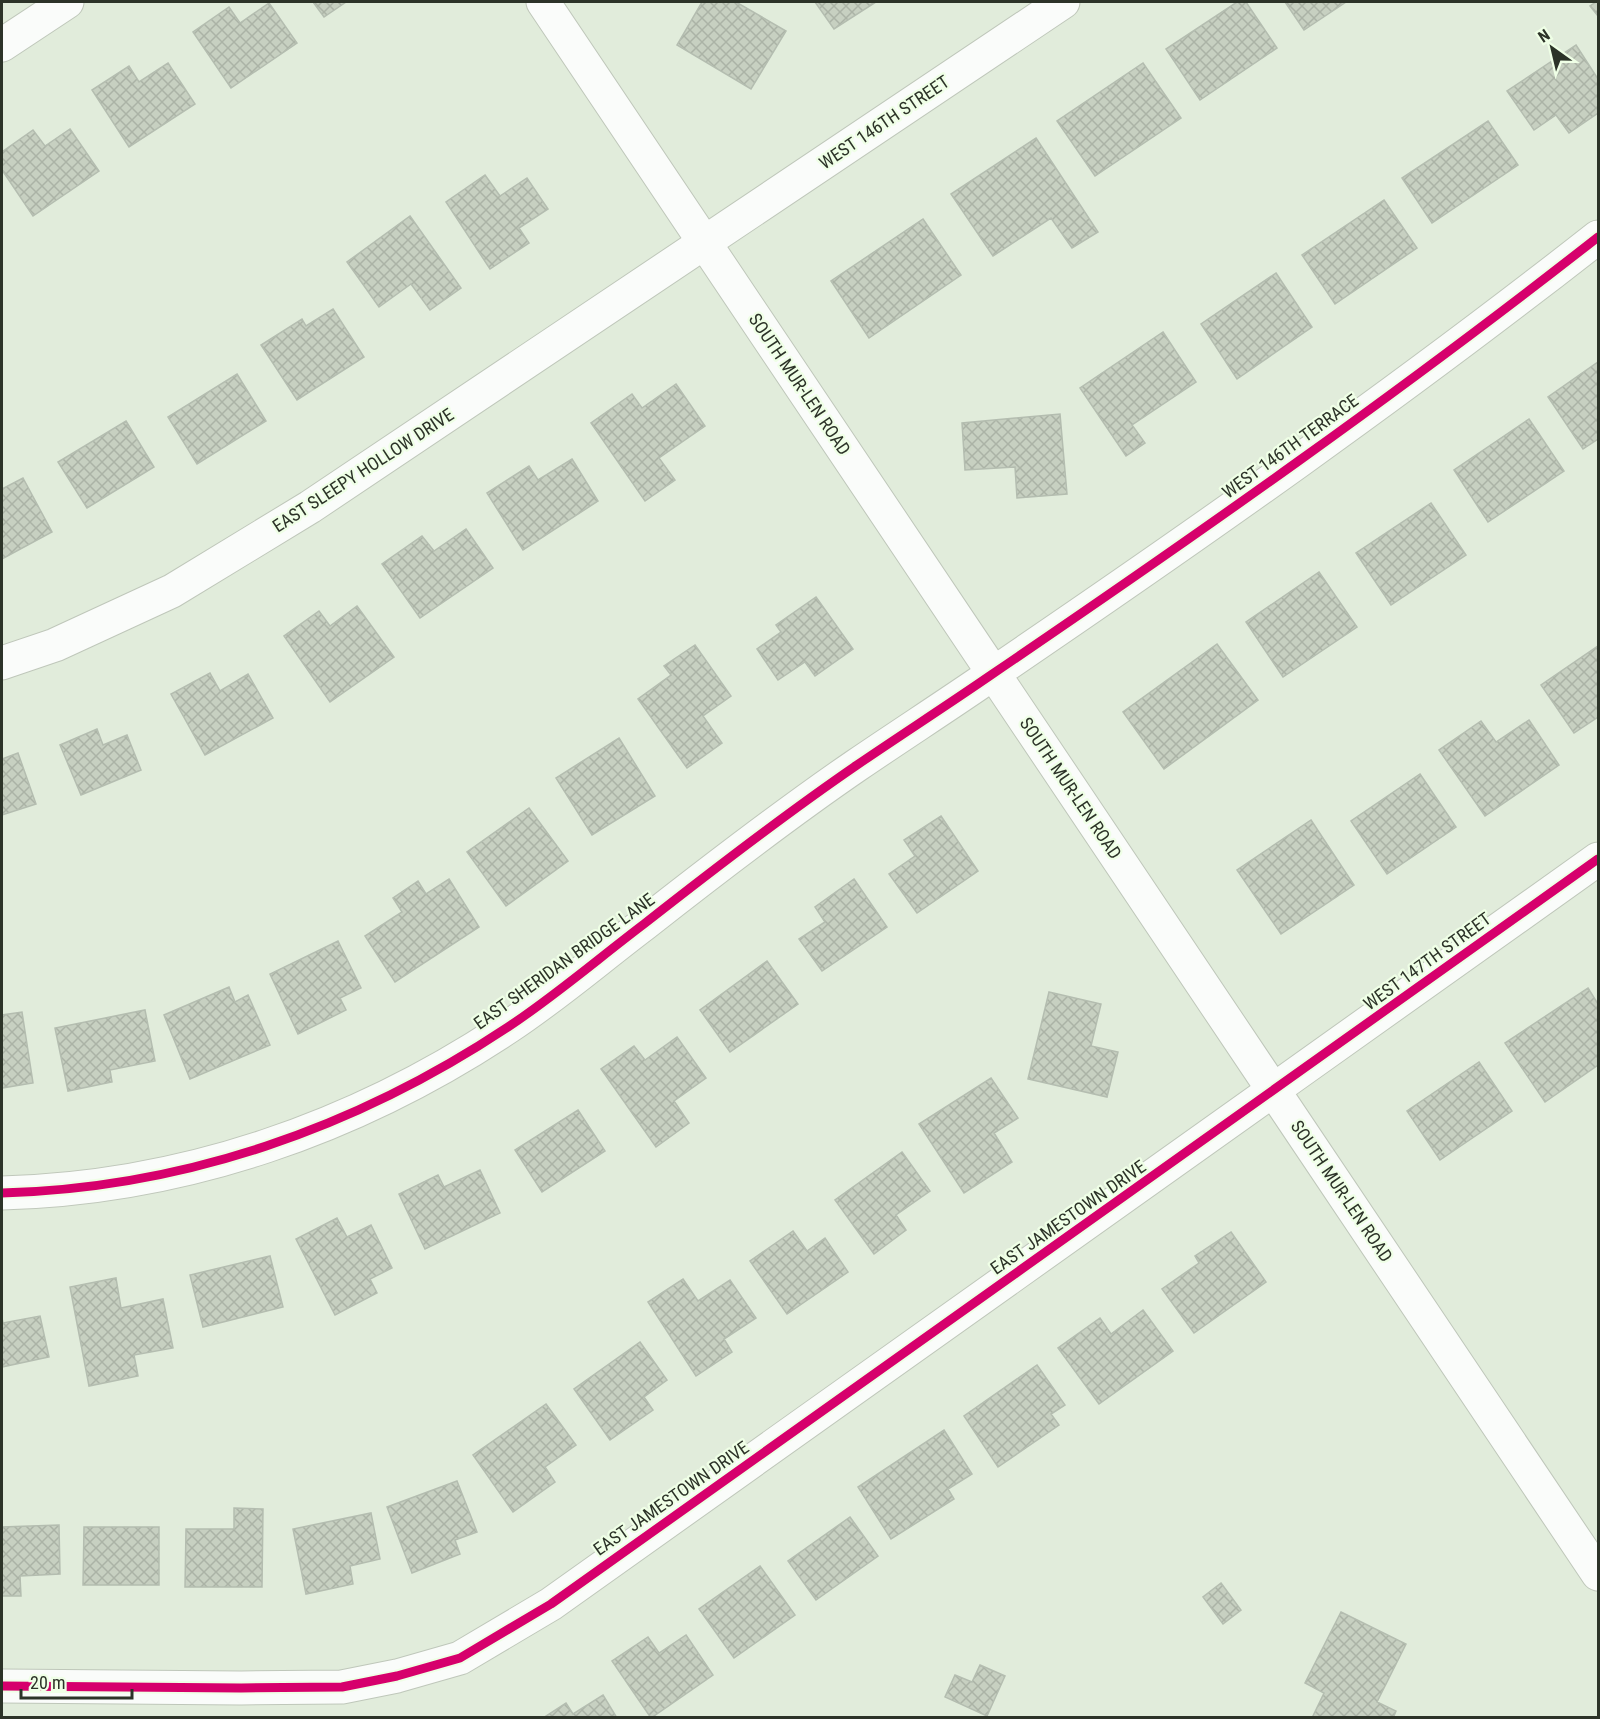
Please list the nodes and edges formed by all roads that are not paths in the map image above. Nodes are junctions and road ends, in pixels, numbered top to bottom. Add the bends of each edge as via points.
1 (67, 2) edge
2 (543, 2) edge
3 (1063, 2) edge
4 (2, 45) edge
5 (1599, 237) edge
6 (704, 243) junction
7 (2, 663) edge
8 (994, 674) junction
9 (1599, 859) edge
10 (1274, 1090) junction
11 (2, 1193) edge
12 (1599, 1574) edge
13 (2, 1686) edge

1 - 4 street
2 - 6 street, SOUTH MUR-LEN ROAD
3 - 6 street, WEST 146TH STREET
5 - 8 street, WEST 146TH TERRACE via 1312,452
6 - 7 street, EAST SLEEPY HOLLOW DRIVE via 310,507 172,591 55,645
6 - 8 street, SOUTH MUR-LEN ROAD
8 - 10 street, SOUTH MUR-LEN ROAD
8 - 11 street, EAST SHERIDAN BRIDGE LANE via 855,766 721,863 509,1026 413,1085 321,1127 231,1158 136,1180 51,1192
9 - 10 street, WEST 147TH STREET
10 - 12 street, SOUTH MUR-LEN ROAD
10 - 13 street, EAST JAMESTOWN DRIVE via 551,1604 460,1658 342,1687

